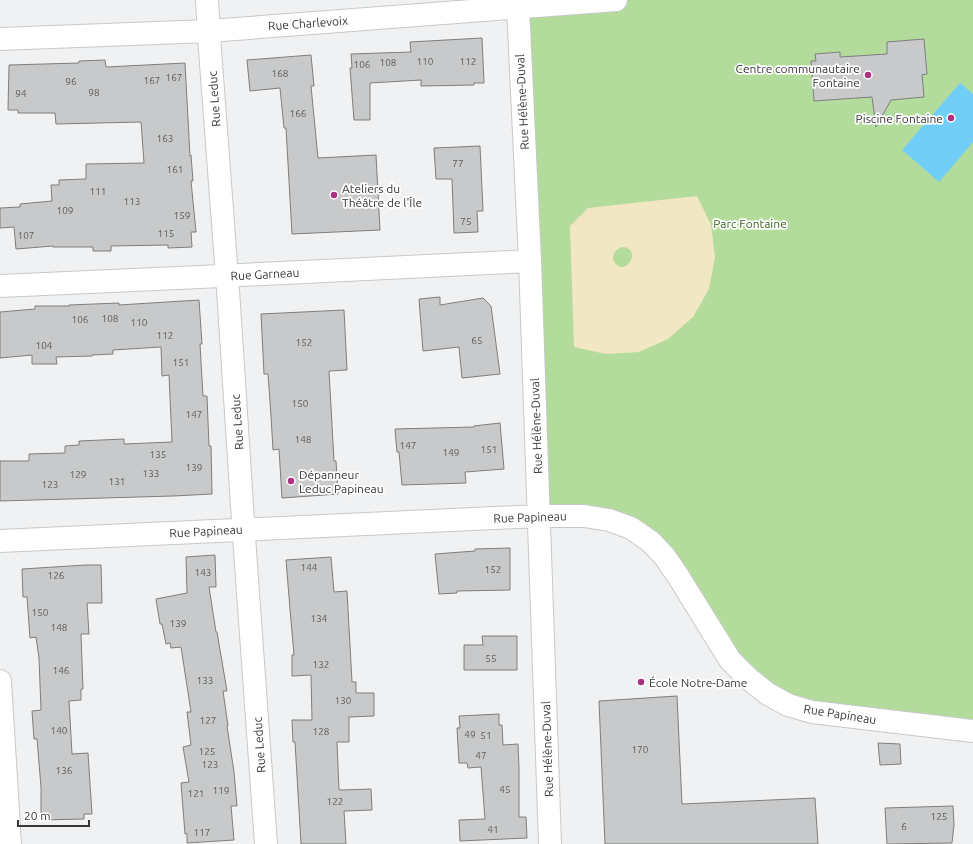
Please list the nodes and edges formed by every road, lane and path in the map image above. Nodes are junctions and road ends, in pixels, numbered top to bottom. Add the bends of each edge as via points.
1 (207, 0) edge
2 (616, 0) edge
3 (518, 7) junction
4 (209, 31) junction
5 (0, 39) edge
6 (530, 260) junction
7 (227, 276) junction
8 (0, 286) edge
9 (539, 516) junction
10 (244, 530) junction
11 (0, 541) edge
12 (0, 681) edge
13 (973, 731) edge
14 (10, 844) edge
15 (266, 844) edge
16 (550, 844) edge

1 - 4 street, Rue Leduc
2 - 3 street, Rue Charlevoix
3 - 4 street, Rue Charlevoix
3 - 6 street, Rue Hélène-Duval
4 - 5 street, Rue Charlevoix
4 - 7 street, Rue Leduc
6 - 7 street, Rue Garneau
6 - 9 street, Rue Hélène-Duval
7 - 8 street, Rue Garneau
7 - 10 street, Rue Leduc
9 - 10 street, Rue Papineau
9 - 13 street, Rue Papineau via 584,516 609,520 631,528 651,542 678,576 730,660 768,694 788,705 812,712
9 - 16 street, Rue Hélène-Duval
10 - 11 street, Rue Papineau
10 - 15 street, Rue Leduc
12 - 14 street

